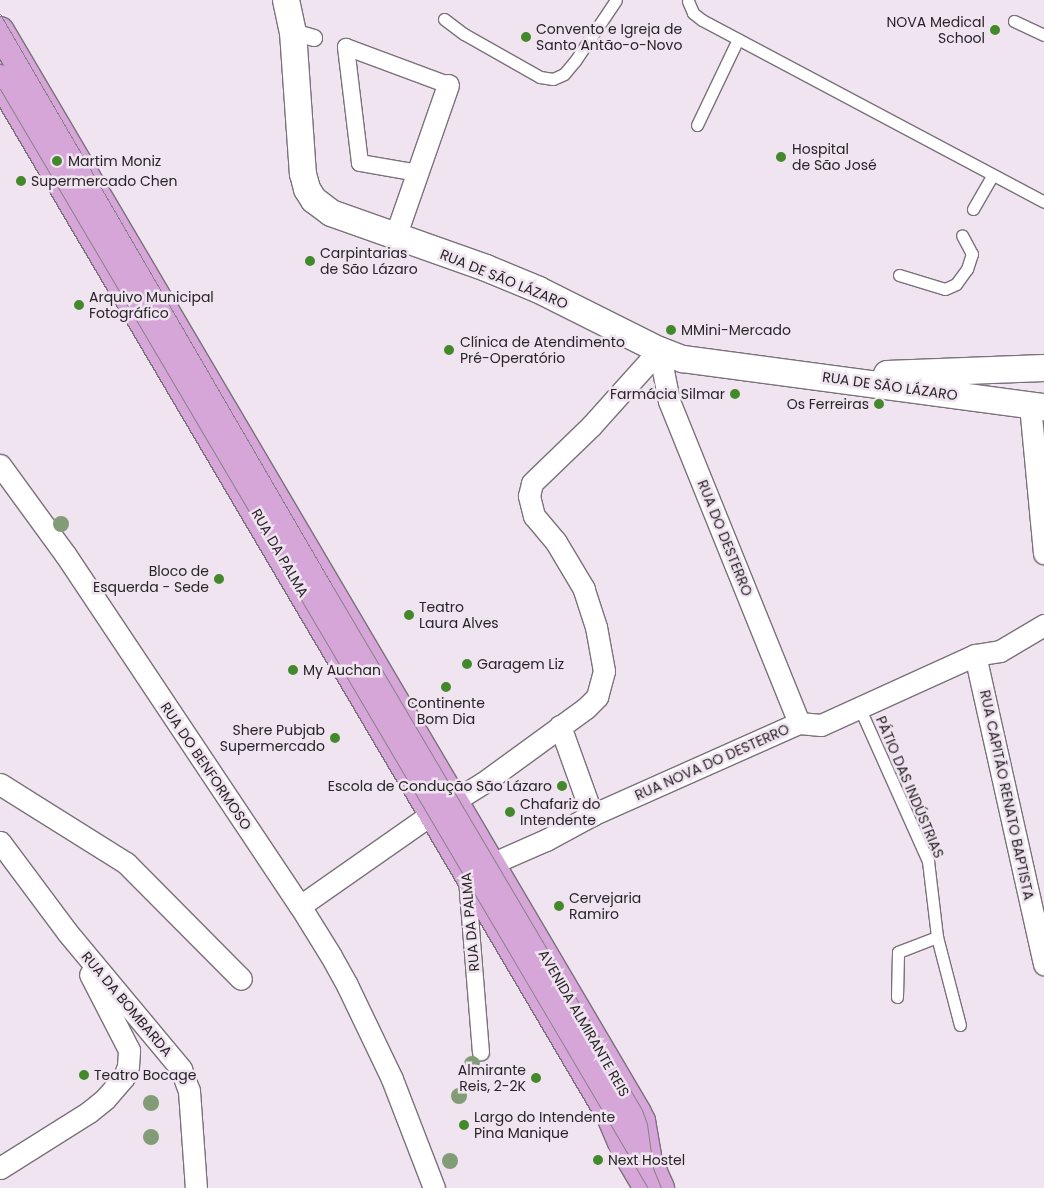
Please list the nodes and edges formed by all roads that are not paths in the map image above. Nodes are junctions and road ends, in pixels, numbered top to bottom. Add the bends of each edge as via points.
1 (286, 0) edge
2 (616, 0) edge
3 (688, 0) edge
4 (444, 20) dead end
5 (1014, 21) dead end
6 (0, 31) edge
7 (1044, 35) edge
8 (738, 39) junction
9 (0, 79) edge
10 (448, 85) joint
11 (697, 125) dead end
12 (418, 172) junction
13 (993, 175) junction
14 (1044, 202) edge
15 (973, 209) dead end
16 (962, 235) dead end
17 (395, 237) junction
18 (899, 276) dead end
19 (659, 350) junction
20 (1044, 368) edge
21 (824, 378) junction
22 (1037, 406) edge
23 (0, 465) edge
24 (1044, 553) edge
25 (1044, 625) edge
26 (975, 655) junction
27 (860, 709) junction
28 (799, 723) junction
29 (560, 726) junction
30 (0, 784) edge
31 (444, 807) junction
32 (592, 815) junction
33 (0, 842) edge
34 (478, 866) junction
35 (300, 906) junction
36 (67, 932) junction
37 (937, 937) junction
38 (1044, 964) edge
39 (241, 979) dead end
40 (897, 997) dead end
41 (960, 1025) dead end
42 (481, 1052) dead end
43 (0, 1168) edge
44 (196, 1188) edge
45 (434, 1188) edge
46 (648, 1188) edge
47 (660, 1188) edge

1 - 17 street, RUA DE SÃO LÁZARO via 304,35 303,174 307,189 314,200 331,212
2 - 4 lane via 575,61 564,74 553,79 462,40
3 - 8 lane via 693,13
5 - 7 lane
6 - 31 main road, RUA DA PALMA
8 - 11 lane
8 - 13 lane
9 - 31 main road, RUA DA PALMA
10 - 12 street
10 - 12 street via 346,47 360,163
12 - 17 street
13 - 14 lane
13 - 15 lane
16 - 18 lane via 972,254 967,269 956,284 945,289
17 - 19 street, RUA DE SÃO LÁZARO via 539,290
19 - 21 street, RUA DE SÃO LÁZARO via 683,359
19 - 28 street, RUA DO DESTERRO via 669,401
19 - 29 street via 592,424 532,483 528,496 534,516 556,542 584,590 596,627 604,671 597,697
20 - 21 street
21 - 22 street, RUA DE SÃO LÁZARO
22 - 24 street
23 - 35 street, RUA DO BENFORMOSO via 64,554
25 - 26 street, RUA NOVA DO DESTERRO via 1000,651
26 - 27 street, RUA NOVA DO DESTERRO
26 - 38 street, RUA CAPITÃO RENATO BAPTISTA
27 - 28 street, RUA NOVA DO DESTERRO via 821,725
27 - 37 lane, PÁTIO DAS INDÚSTRIAS via 928,860
28 - 32 street, RUA NOVA DO DESTERRO
29 - 31 street via 483,783
29 - 32 street
30 - 39 street via 126,863
31 - 34 main road, RUA DA PALMA
31 - 35 street
32 - 34 street, RUA NOVA DO DESTERRO via 546,840
33 - 36 street, RUA DA BOMBARDA
34 - 42 street, RUA DA PALMA
34 - 46 main road, AVENIDA ALMIRANTE REIS
34 - 47 main road, AVENIDA ALMIRANTE REIS via 638,1113 648,1160
35 - 45 street, RUA DO BENFORMOSO via 347,985 392,1079
36 - 43 street via 126,1043 128,1066 124,1077 105,1099
36 - 44 street, RUA DA BOMBARDA via 181,1069 189,1091
37 - 40 lane via 898,952
37 - 41 lane, PÁTIO DAS INDÚSTRIAS

